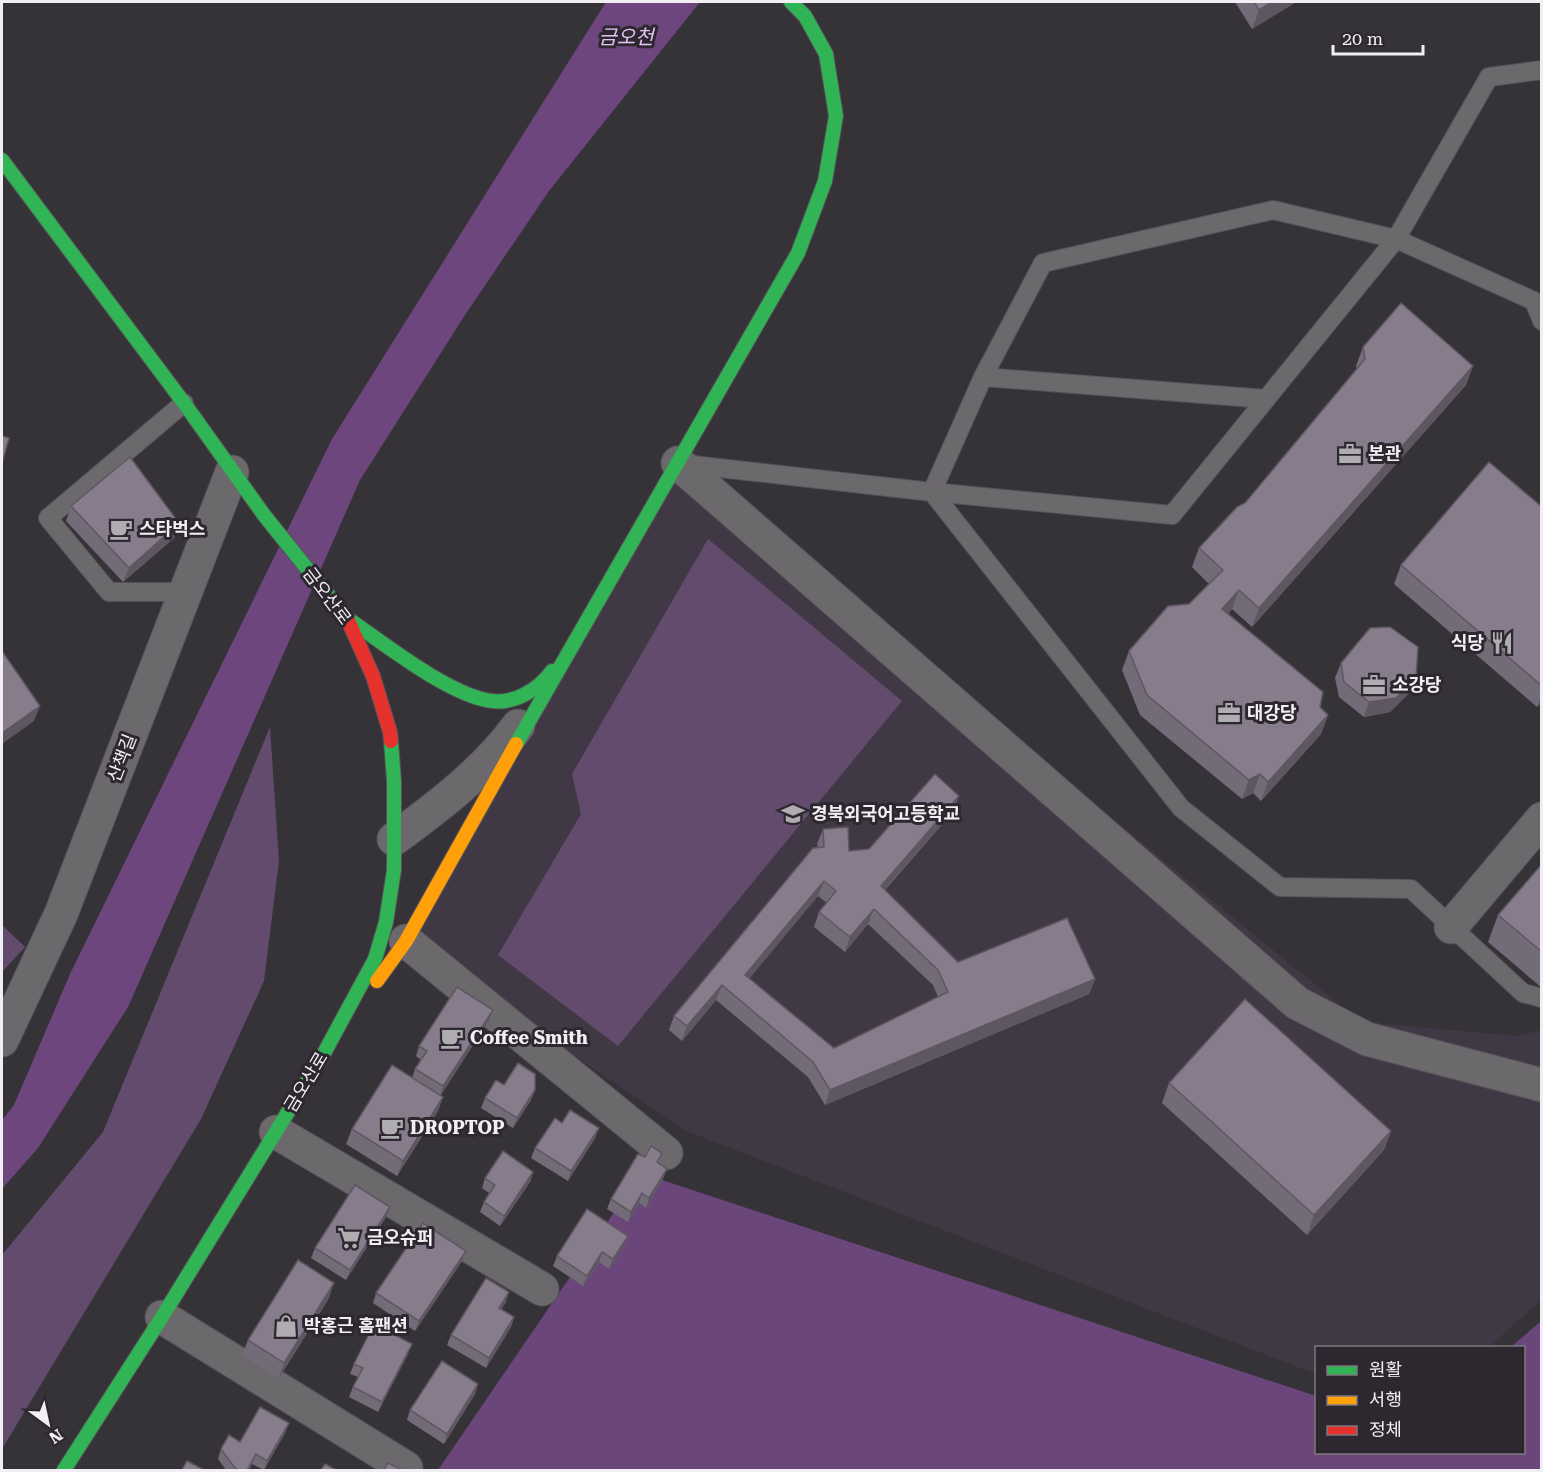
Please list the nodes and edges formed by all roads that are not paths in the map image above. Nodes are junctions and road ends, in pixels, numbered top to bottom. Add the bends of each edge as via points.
1 (791, 2) edge
2 (1542, 70) edge
3 (2, 160) edge
4 (1396, 239) junction
5 (1542, 321) edge
6 (983, 376) junction
7 (1266, 399) junction
8 (184, 403) junction
9 (678, 463) junction
10 (232, 472) junction
11 (932, 492) junction
12 (186, 592) junction
13 (598, 599) junction
14 (347, 618) junction
15 (550, 683) junction
16 (1542, 819) edge
17 (394, 839) junction
18 (1451, 927) junction
19 (406, 941) junction
20 (1542, 998) edge
21 (2, 1040) edge
22 (323, 1055) junction
23 (1542, 1085) edge
24 (276, 1131) junction
25 (666, 1153) dead end
26 (542, 1289) dead end
27 (162, 1317) junction
28 (406, 1468) dead end
29 (64, 1470) edge

1 - 9 street via 805,16 826,54 836,116 825,181 798,253
2 - 4 lane via 1489,77
3 - 8 street, 금오산로
4 - 5 lane via 1534,301
4 - 6 lane via 1273,210 1043,263
4 - 7 lane
6 - 7 lane
6 - 11 lane
7 - 11 lane via 1172,515
8 - 10 street, 금오산로
8 - 12 lane via 48,518 109,592
9 - 11 lane
9 - 13 street
9 - 23 street via 1298,1002 1367,1039
10 - 12 street, 산책길
10 - 14 street, 금오산로
11 - 18 lane via 1181,808 1280,887 1411,889
12 - 21 street, 산책길 via 61,914
13 - 14 street via 548,677 506,701 480,698 458,689
13 - 15 street
14 - 17 street, 금오산로 via 373,676 390,732
15 - 17 street via 482,767 433,811
15 - 19 street
16 - 18 street
17 - 22 street, 금오산로 via 386,922 375,959
18 - 20 lane via 1523,993
19 - 22 street
19 - 25 street
22 - 24 street, 금오산로
24 - 26 street, 금오산로
24 - 27 street, 금오산로
27 - 28 street
27 - 29 street, 금오산로

